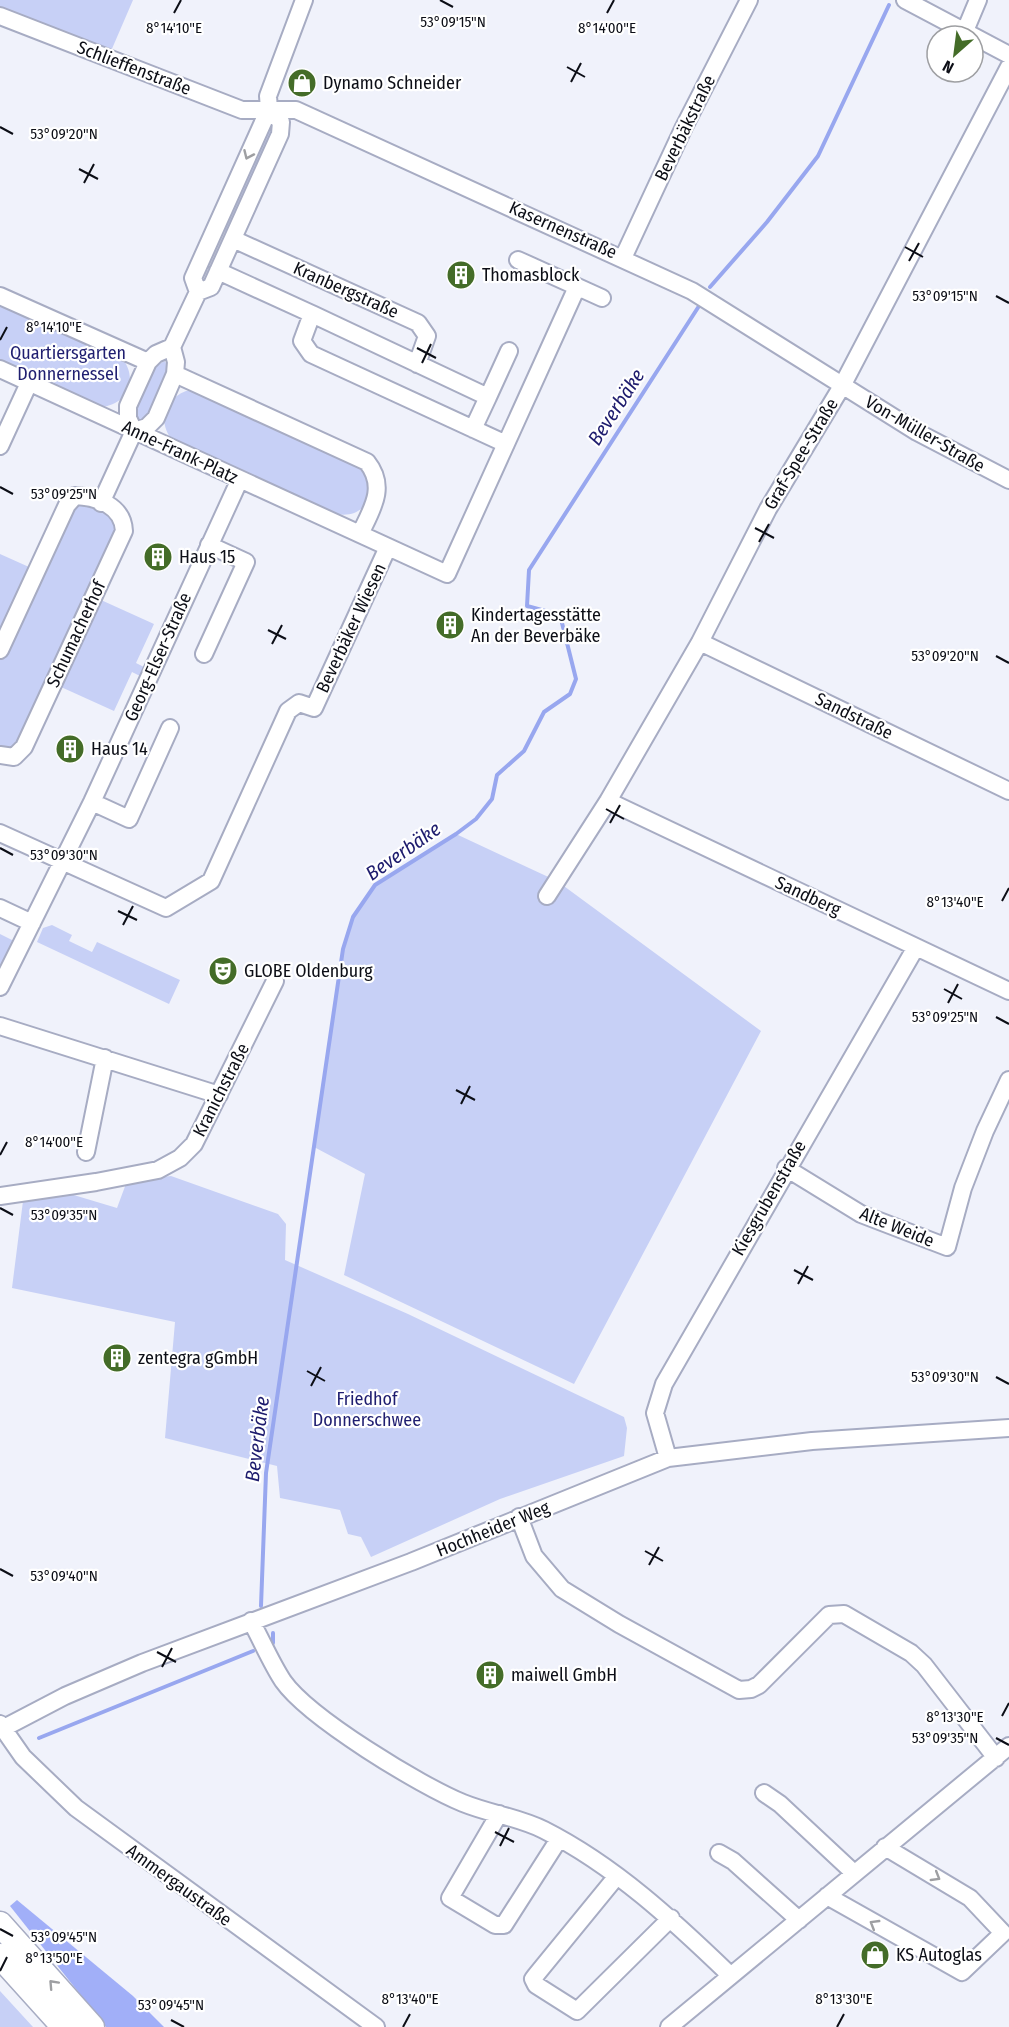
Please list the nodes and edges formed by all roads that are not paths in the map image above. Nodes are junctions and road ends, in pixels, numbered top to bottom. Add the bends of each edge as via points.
1 (304, 0) edge
2 (749, 0) edge
3 (905, 0) edge
4 (978, 0) edge
5 (0, 16) edge
6 (951, 24) edge
7 (968, 24) edge
8 (985, 42) edge
9 (1009, 55) edge
10 (1009, 67) edge
11 (269, 109) junction
12 (233, 239) junction
13 (623, 258) junction
14 (518, 260) dead end
15 (218, 271) junction
16 (577, 287) junction
17 (198, 292) junction
18 (0, 296) edge
19 (602, 298) dead end
20 (312, 314) junction
21 (172, 347) junction
22 (509, 351) dead end
23 (148, 362) junction
24 (417, 364) junction
25 (0, 369) edge
26 (175, 374) junction
27 (29, 382) junction
28 (842, 386) junction
29 (488, 397) junction
30 (473, 429) junction
31 (134, 431) junction
32 (506, 444) junction
33 (0, 446) edge
34 (240, 479) junction
35 (1009, 480) edge
36 (101, 502) junction
37 (360, 534) junction
38 (209, 545) junction
39 (388, 547) junction
40 (700, 642) junction
41 (0, 650) edge
42 (204, 654) dead end
43 (170, 728) dead end
44 (0, 755) edge
45 (1009, 790) edge
46 (608, 801) junction
47 (92, 802) junction
48 (0, 833) edge
49 (63, 862) junction
50 (548, 897) dead end
51 (0, 908) edge
52 (32, 923) junction
53 (916, 947) junction
54 (274, 981) dead end
55 (0, 987) edge
56 (1009, 991) edge
57 (0, 1026) edge
58 (105, 1058) junction
59 (1009, 1080) edge
60 (219, 1095) junction
61 (86, 1152) dead end
62 (786, 1168) junction
63 (0, 1196) edge
64 (1009, 1428) edge
65 (668, 1458) junction
66 (519, 1517) junction
67 (251, 1621) junction
68 (0, 1728) edge
69 (1009, 1746) edge
70 (996, 1758) junction
71 (764, 1793) dead end
72 (499, 1814) junction
73 (559, 1839) junction
74 (885, 1847) junction
75 (719, 1853) dead end
76 (854, 1873) junction
77 (617, 1876) junction
78 (827, 1896) junction
79 (671, 1918) junction
80 (799, 1920) junction
81 (0, 1924) edge
82 (0, 1956) edge
83 (730, 1975) junction
84 (680, 2024) edge
85 (64, 2027) edge
86 (92, 2027) edge
87 (376, 2027) edge

1 - 11 street via 268,96
2 - 13 street, Beverbäkstraße
3 - 6 street
4 - 7 street
5 - 11 street, Schlieffenstraße via 242,110
8 - 9 street
10 - 28 street, Graf-Spee-Straße
11 - 12 street via 281,122 280,134
11 - 13 street, Kasernenstraße via 296,110 321,120
11 -> 17 street via 193,278
12 - 15 street
12 - 24 street, Kranbergstraße via 418,323 427,336
13 - 28 street, Kasernenstraße via 692,291
14 - 16 street
15 - 17 street via 211,287
15 - 20 street, Kranbergstraße
16 - 19 street
16 - 32 street, Beverbäker Wiesen
17 - 21 street
18 - 23 street
20 - 24 street, Kranbergstraße
20 - 30 street, Kranbergstraße via 302,335 307,351
21 - 23 street
21 - 26 street
22 - 29 street
23 - 31 street via 128,406
24 - 29 street, Kranbergstraße
25 - 27 street, Anne-Frank-Platz
26 - 31 street via 156,418 147,427
26 - 37 street via 367,462 378,492
27 - 31 street, Anne-Frank-Platz
27 - 33 street
28 - 35 street, Von-Müller-Straße via 917,432
28 - 40 street, Graf-Spee-Straße via 768,509
29 - 30 street
30 - 32 street, Kranbergstraße
31 - 34 street, Anne-Frank-Platz
31 - 36 street
32 - 39 street, Beverbäker Wiesen via 447,574
34 - 37 street, Anne-Frank-Platz
34 - 38 street, Georg-Elser-Straße
36 - 41 street via 75,496 67,505
36 - 44 street, Schumacherhof via 123,518 124,531 24,747 14,757
37 - 39 street, Anne-Frank-Platz
38 - 42 street via 246,562
38 - 47 street, Georg-Elser-Straße
39 - 49 street, Beverbäker Wiesen via 314,708 299,703 288,711 211,881 166,908
40 - 45 street, Sandstraße
40 - 46 street, Graf-Spee-Straße
43 - 47 street via 129,819
46 - 50 street, Graf-Spee-Straße
46 - 53 street, Sandberg
47 - 49 street, Georg-Elser-Straße
48 - 49 street
49 - 52 street, Georg-Elser-Straße
51 - 52 street
52 - 55 street, Georg-Elser-Straße
53 - 56 street, Sandberg
53 - 62 street, Kiesgrubenstraße
54 - 60 street, Kranichstraße
57 - 58 street
58 - 60 street
58 - 61 street
59 - 62 street, Alte Weide via 963,1188 947,1247 861,1214
60 - 63 street, Kranichstraße via 194,1144 167,1166 96,1182
62 - 65 street, Kiesgrubenstraße via 656,1401 655,1413
64 - 65 street, Hochheider Weg via 812,1440
65 - 66 street, Hochheider Weg
66 - 67 street, Hochheider Weg
66 - 70 street via 534,1556 562,1589 739,1689 759,1685 829,1615 844,1614 897,1644 924,1665
67 - 68 street, Hochheider Weg via 65,1695
67 - 72 street via 283,1681 332,1725 434,1789
68 - 87 street, Ammergaustraße via 37,1772 76,1808
69 - 70 street
70 - 74 street
71 - 76 street
72 - 73 street
72 - 73 street via 450,1898 495,1925 504,1925
73 - 77 street
74 - 76 street
74 -> 78 street via 970,1898 1002,1933 962,1972
75 - 80 street
76 - 78 street
77 - 79 street
77 - 79 street via 533,1979 536,1985 577,2011
78 - 80 street
79 - 83 street
80 - 83 street
86 -> 81 highway
82 - 85 highway
83 - 84 street

